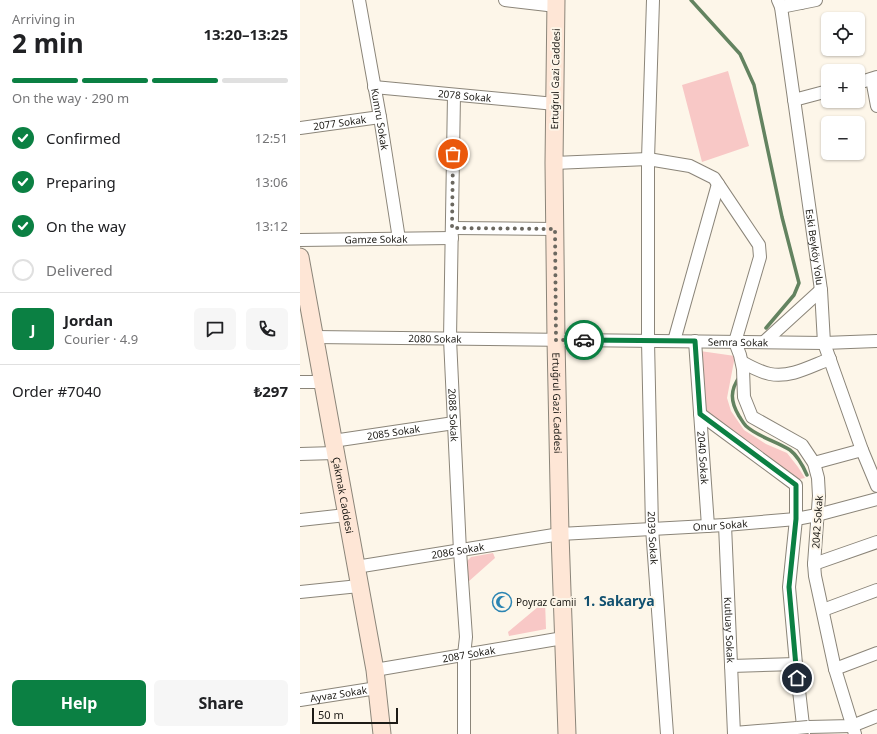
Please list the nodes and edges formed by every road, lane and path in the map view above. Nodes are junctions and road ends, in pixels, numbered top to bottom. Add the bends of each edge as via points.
1 (359, 0) edge
2 (505, 0) edge
3 (653, 0) edge
4 (816, 0) edge
5 (802, 2) edge
6 (556, 3) edge
7 (780, 4) edge
8 (874, 78) edge
9 (374, 87) junction
10 (821, 93) edge
11 (454, 95) junction
12 (794, 100) junction
13 (554, 104) junction
14 (877, 106) edge
15 (380, 117) junction
16 (300, 128) edge
17 (648, 159) junction
18 (554, 164) junction
19 (718, 184) junction
20 (555, 229) junction
21 (452, 233) junction
22 (399, 239) junction
23 (300, 240) edge
24 (300, 257) edge
25 (821, 290) junction
26 (303, 298) edge
27 (314, 337) junction
28 (450, 339) junction
29 (556, 340) junction
30 (648, 341) junction
31 (674, 341) junction
32 (695, 341) junction
33 (734, 342) junction
34 (764, 342) junction
35 (873, 342) edge
36 (824, 343) junction
37 (877, 352) edge
38 (830, 359) junction
39 (742, 362) junction
40 (300, 382) edge
41 (322, 382) junction
42 (700, 414) junction
43 (454, 423) junction
44 (334, 447) junction
45 (862, 450) junction
46 (300, 454) edge
47 (814, 463) junction
48 (877, 486) edge
49 (877, 499) edge
50 (346, 514) junction
51 (817, 515) junction
52 (796, 519) junction
53 (300, 520) edge
54 (725, 525) junction
55 (708, 526) junction
56 (652, 528) junction
57 (560, 534) junction
58 (877, 542) edge
59 (460, 551) junction
60 (814, 564) junction
61 (356, 567) junction
62 (359, 586) junction
63 (877, 590) edge
64 (300, 592) edge
65 (823, 610) junction
66 (563, 638) junction
67 (877, 653) edge
68 (464, 655) junction
69 (796, 664) junction
70 (731, 666) junction
71 (835, 669) junction
72 (374, 670) junction
73 (376, 688) junction
74 (300, 700) edge
75 (877, 716) edge
76 (803, 729) edge
77 (853, 730) edge
78 (734, 733) edge
79 (382, 734) edge
80 (464, 734) edge
81 (566, 734) edge
82 (667, 734) edge

1 - 9 street, Kumru Sokak
2 - 6 street
3 - 17 street, 2039 Sokak
4 - 5 street
5 - 7 street
6 - 13 main road, Ertuğrul Gazi Caddesi
7 - 12 street, Eski Beyköy Yolu
8 - 14 street
9 - 11 street, 2078 Sokak
9 - 15 street, Kumru Sokak
10 - 12 street
11 - 13 street, 2078 Sokak
11 - 21 street, 2088 Sokak
12 - 25 street, Eski Beyköy Yolu
13 - 18 main road, Ertuğrul Gazi Caddesi
15 - 16 street, 2077 Sokak
15 - 22 street, Kumru Sokak
17 - 18 street
17 - 19 street via 690,166 714,178
17 - 30 street, 2039 Sokak
18 - 20 main road, Ertuğrul Gazi Caddesi
19 - 31 street
19 - 33 street via 759,245 760,258
20 - 21 street, Gamze Sokak
20 - 29 main road, Ertuğrul Gazi Caddesi
21 - 22 street, Gamze Sokak
21 - 28 street, 2088 Sokak
22 - 23 street, Gamze Sokak
24 - 26 main road, Çakmak Caddesi
25 - 34 street
25 - 36 street, Eski Beyköy Yolu
26 - 27 main road, Çakmak Caddesi
27 - 28 street, 2080 Sokak
27 - 41 main road, Çakmak Caddesi
28 - 29 street, 2080 Sokak
28 - 43 street, 2088 Sokak
29 - 30 street, Semra Sokak
29 - 57 main road, Ertuğrul Gazi Caddesi
30 - 31 street, Semra Sokak
30 - 56 street, 2039 Sokak
31 - 32 street, Semra Sokak
32 - 33 street, Semra Sokak
32 - 42 street, 2040 Sokak
33 - 34 street, Semra Sokak
33 - 39 street, 2042 Sokak
34 - 36 street, Semra Sokak
35 - 36 street, Semra Sokak
35 - 37 street
36 - 38 street, Eski Beyköy Yolu
38 - 39 street via 785,375 763,372
38 - 45 street, Eski Beyköy Yolu
39 - 47 street, 2042 Sokak via 744,397 752,417 802,445
40 - 41 street
41 - 44 main road, Çakmak Caddesi
42 - 52 street via 796,485
42 - 55 street, 2040 Sokak
43 - 44 street, 2085 Sokak
43 - 59 street, 2088 Sokak
44 - 46 street, 2085 Sokak
44 - 50 main road, Çakmak Caddesi
45 - 47 street
45 - 48 street, Eski Beyköy Yolu
47 - 51 street, 2042 Sokak via 818,478
49 - 51 street, Onur Sokak
50 - 53 street
50 - 61 main road, Çakmak Caddesi
51 - 52 street, Onur Sokak
51 - 60 street, 2042 Sokak
52 - 54 street, Onur Sokak
52 - 69 street via 789,587
54 - 55 street, Onur Sokak
54 - 70 street, Kutluay Sokak
55 - 56 street, Onur Sokak
56 - 57 street, Onur Sokak
56 - 82 street, 2039 Sokak
57 - 59 street, 2086 Sokak
57 - 66 main road, Ertuğrul Gazi Caddesi
58 - 60 street
59 - 61 street, 2086 Sokak
59 - 68 street, 2088 Sokak via 466,637
60 - 65 street, 2042 Sokak
61 - 62 main road, Çakmak Caddesi
62 - 64 street
62 - 72 main road, Çakmak Caddesi
63 - 65 street
65 - 71 street, 2042 Sokak
66 - 68 street, 2087 Sokak
66 - 81 main road, Ertuğrul Gazi Caddesi
67 - 71 street
68 - 72 street, 2087 Sokak
68 - 80 street, 2088 Sokak
69 - 70 street
69 - 76 street
70 - 78 street, Kutluay Sokak
71 - 77 street, 2042 Sokak
72 - 73 main road, Çakmak Caddesi
73 - 74 street, Ayvaz Sokak
73 - 79 main road, Çakmak Caddesi
75 - 77 street
76 - 77 street
76 - 78 street

